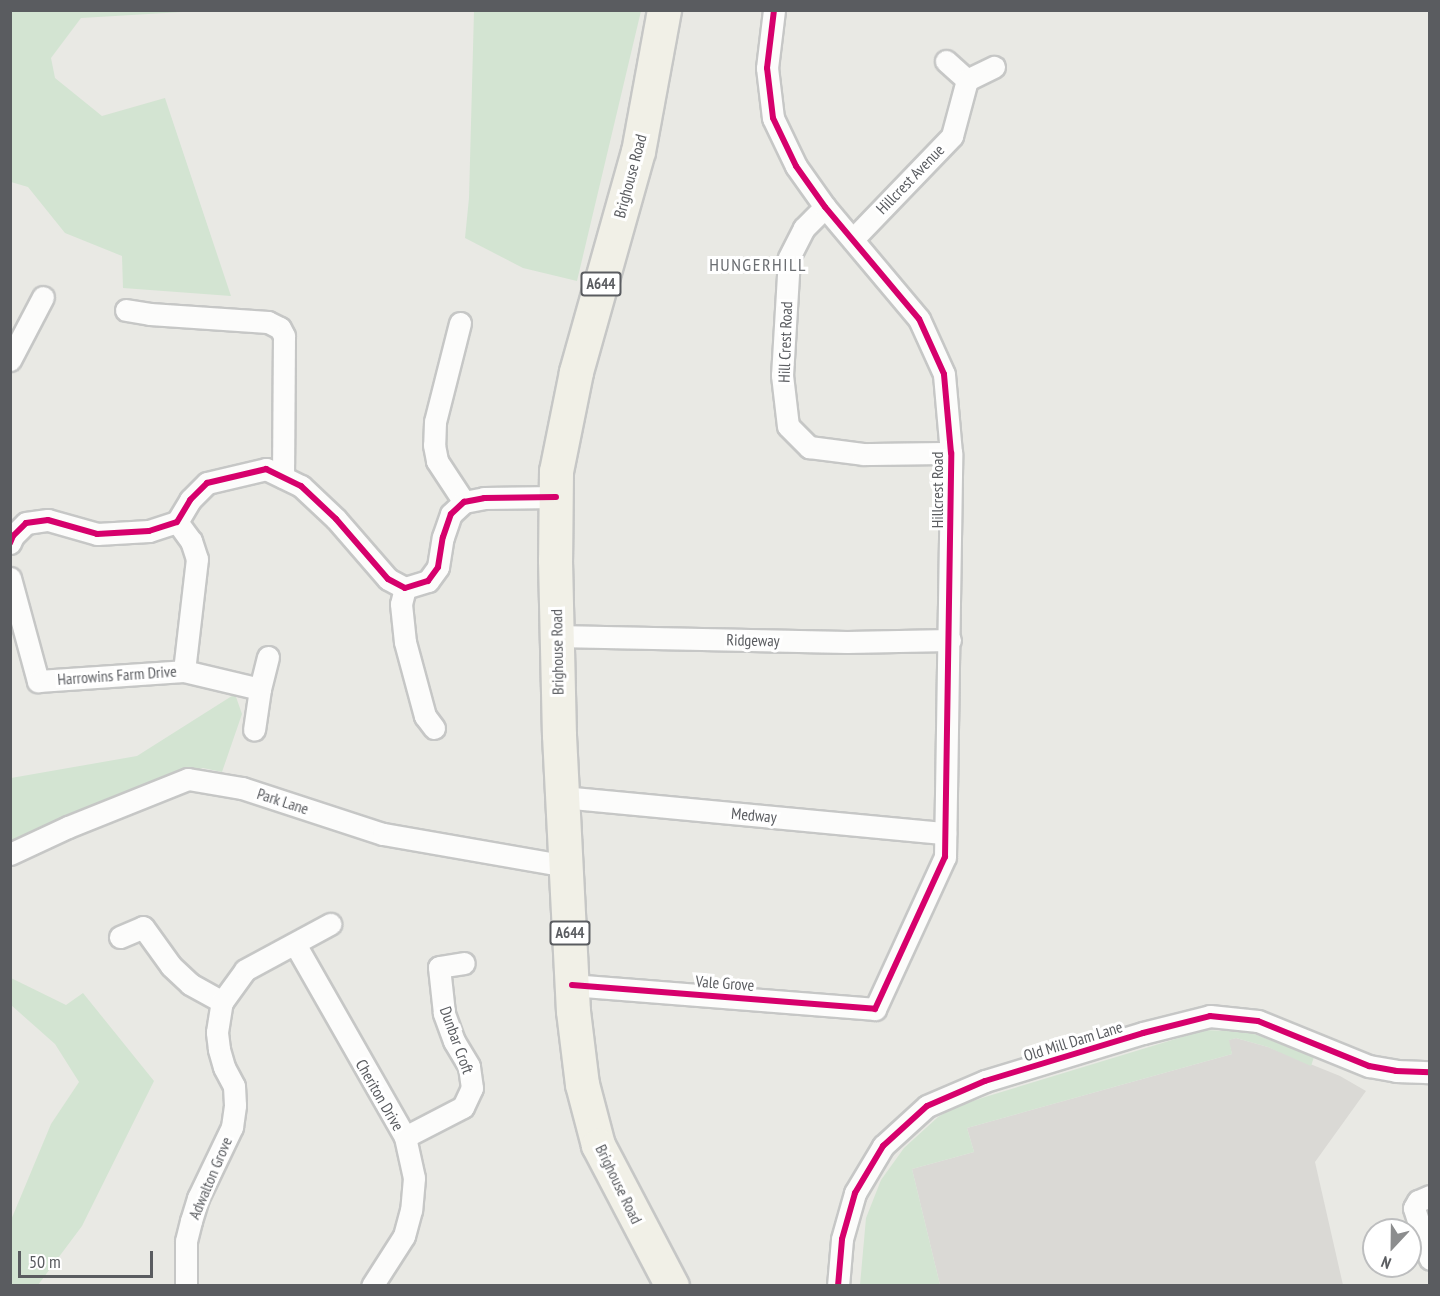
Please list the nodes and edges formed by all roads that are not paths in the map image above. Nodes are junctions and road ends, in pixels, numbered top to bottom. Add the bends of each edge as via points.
1 (664, 10) edge
2 (774, 10) edge
3 (945, 61) dead end
4 (994, 67) dead end
5 (967, 80) junction
6 (825, 207) junction
7 (854, 239) junction
8 (43, 297) dead end
9 (126, 310) dead end
10 (460, 323) dead end
11 (10, 360) edge
12 (951, 453) junction
13 (283, 477) junction
14 (556, 497) junction
15 (464, 502) junction
16 (177, 522) junction
17 (10, 543) edge
18 (10, 578) edge
19 (405, 588) junction
20 (556, 636) junction
21 (950, 640) junction
22 (268, 657) dead end
23 (184, 671) junction
24 (260, 689) junction
25 (423, 720) dead end
26 (254, 730) dead end
27 (562, 797) junction
28 (945, 833) junction
29 (10, 854) edge
30 (567, 866) junction
31 (330, 924) dead end
32 (120, 937) dead end
33 (295, 944) junction
34 (464, 963) dead end
35 (572, 985) junction
36 (222, 1002) junction
37 (875, 1009) joint
38 (1430, 1072) edge
39 (405, 1137) junction
40 (1430, 1196) edge
41 (1430, 1259) edge
42 (186, 1286) edge
43 (372, 1286) edge
44 (672, 1286) edge
45 (838, 1286) edge

1 - 14 main road, Brighouse Road / A644 via 638,151 576,372 556,471
2 - 6 street, Hillcrest Road via 767,68 773,118 796,166
3 - 5 street
4 - 5 street
5 - 7 street, Hillcrest Avenue via 952,136
6 - 7 street, Hillcrest Road
6 - 12 street, Hill Crest Road via 804,228 789,258 782,375 788,426 809,447 863,454
7 - 12 street, Hillcrest Road via 919,319 944,374
8 - 11 street
9 - 13 street via 268,322 279,328 284,336
10 - 15 street via 435,422 434,445 437,461
12 - 21 street, Hillcrest Road
13 - 16 street via 266,469 207,483 190,500
13 - 19 street via 301,486 336,519 388,579
14 - 15 street
14 - 20 main road, Brighouse Road / A644
15 - 19 street via 451,514 438,567 428,581
16 - 17 street via 149,531 97,534 48,520 26,524
16 - 23 street, Harrowins Farm Drive via 191,541 197,559
18 - 23 street, Harrowins Farm Drive via 38,681
19 - 25 street via 401,604 405,642
20 - 21 street, Ridgeway via 847,642
20 - 27 main road, Brighouse Road / A644
21 - 28 street, Hillcrest Road
22 - 24 street
23 - 24 street
24 - 26 street
27 - 28 street, Medway
27 - 30 main road, Brighouse Road / A644
28 - 37 street, Hillcrest Road via 945,857
29 - 30 street, Park Lane via 188,779 242,788 383,834
30 - 35 main road, Brighouse Road / A644
31 - 33 street, Adwalton Grove
32 - 36 street via 143,927 171,966 190,984
33 - 36 street, Adwalton Grove via 245,970
33 - 39 street, Cheriton Drive
34 - 39 street, Dunbar Croft via 439,967 444,1012 454,1041 469,1066 472,1088 462,1107
35 - 37 street, Vale Grove
35 - 44 main road, Brighouse Road / A644 via 582,1084 598,1145
36 - 42 street, Adwalton Grove via 217,1032 219,1049 234,1086 236,1105 229,1135 191,1221 186,1241
38 - 45 street, Old Mill Dam Lane via 1369,1066 1258,1021 1210,1016 985,1081 927,1106 883,1146 855,1193 842,1239
39 - 43 street, Cheriton Drive via 414,1178 411,1210 404,1236
40 - 41 street via 1418,1201 1414,1208

